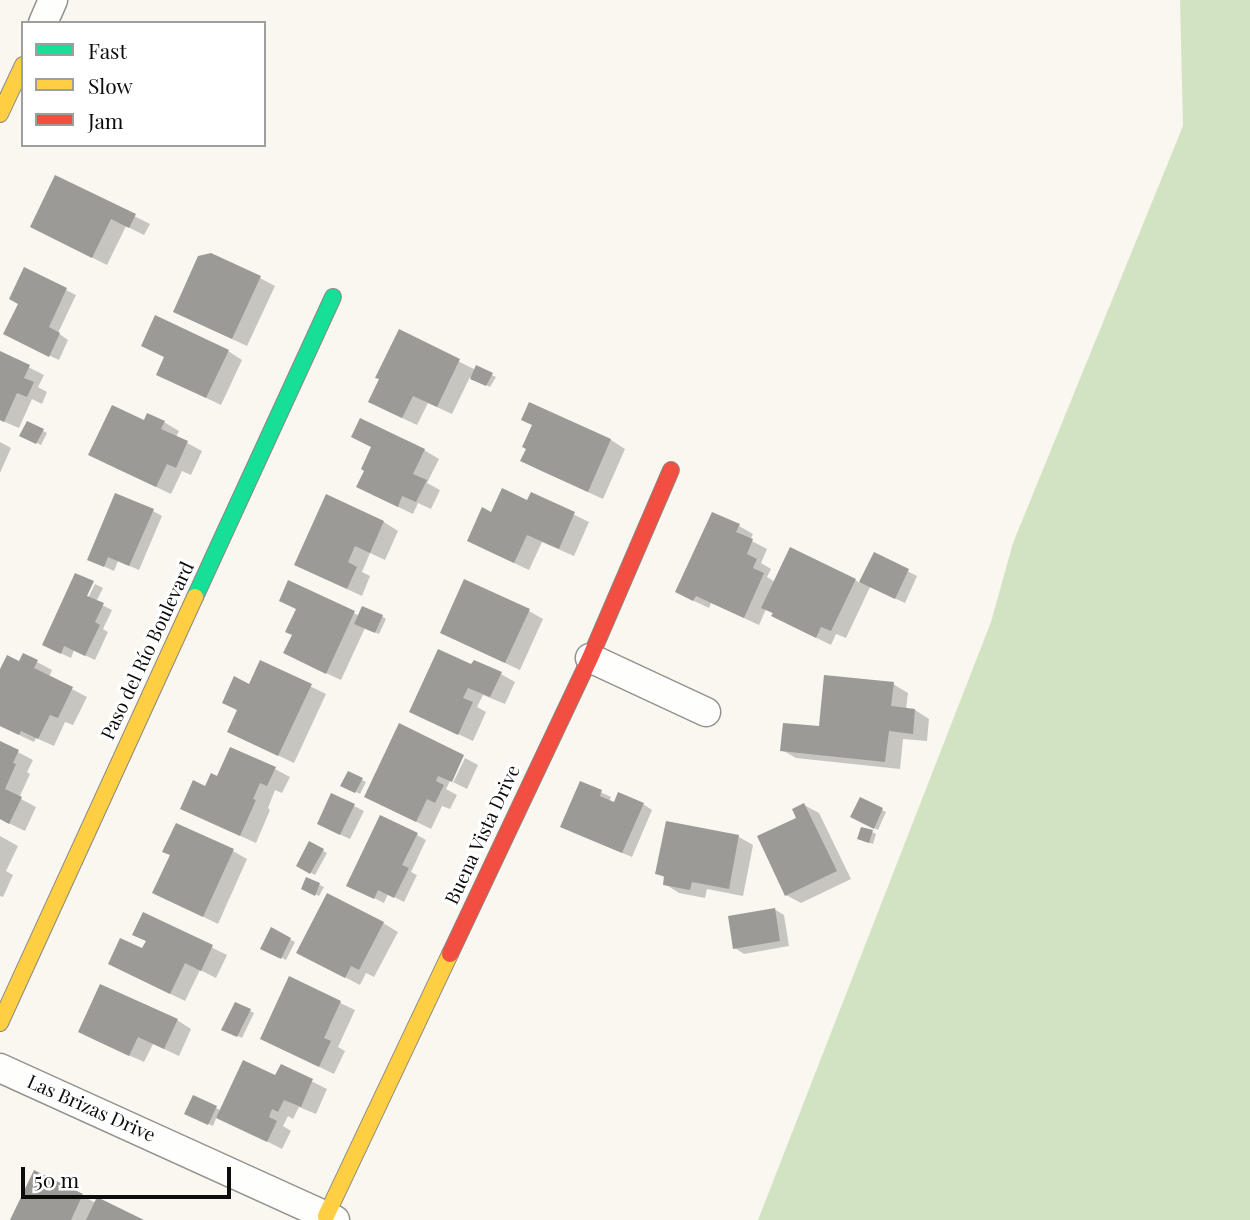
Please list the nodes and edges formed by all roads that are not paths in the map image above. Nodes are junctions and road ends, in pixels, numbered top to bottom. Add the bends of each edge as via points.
1 (53, 0) edge
2 (44, 21) edge
3 (21, 69) edge
4 (0, 114) edge
5 (333, 297) dead end
6 (671, 470) dead end
7 (590, 658) junction
8 (706, 712) dead end
9 (0, 1023) edge
10 (0, 1068) edge
11 (331, 1218) edge

1 - 2 street
3 - 4 street
5 - 9 street, Paso del Río Boulevard
6 - 7 street, Buena Vista Drive
7 - 8 street
7 - 11 street, Buena Vista Drive
10 - 11 street, Las Brizas Drive

